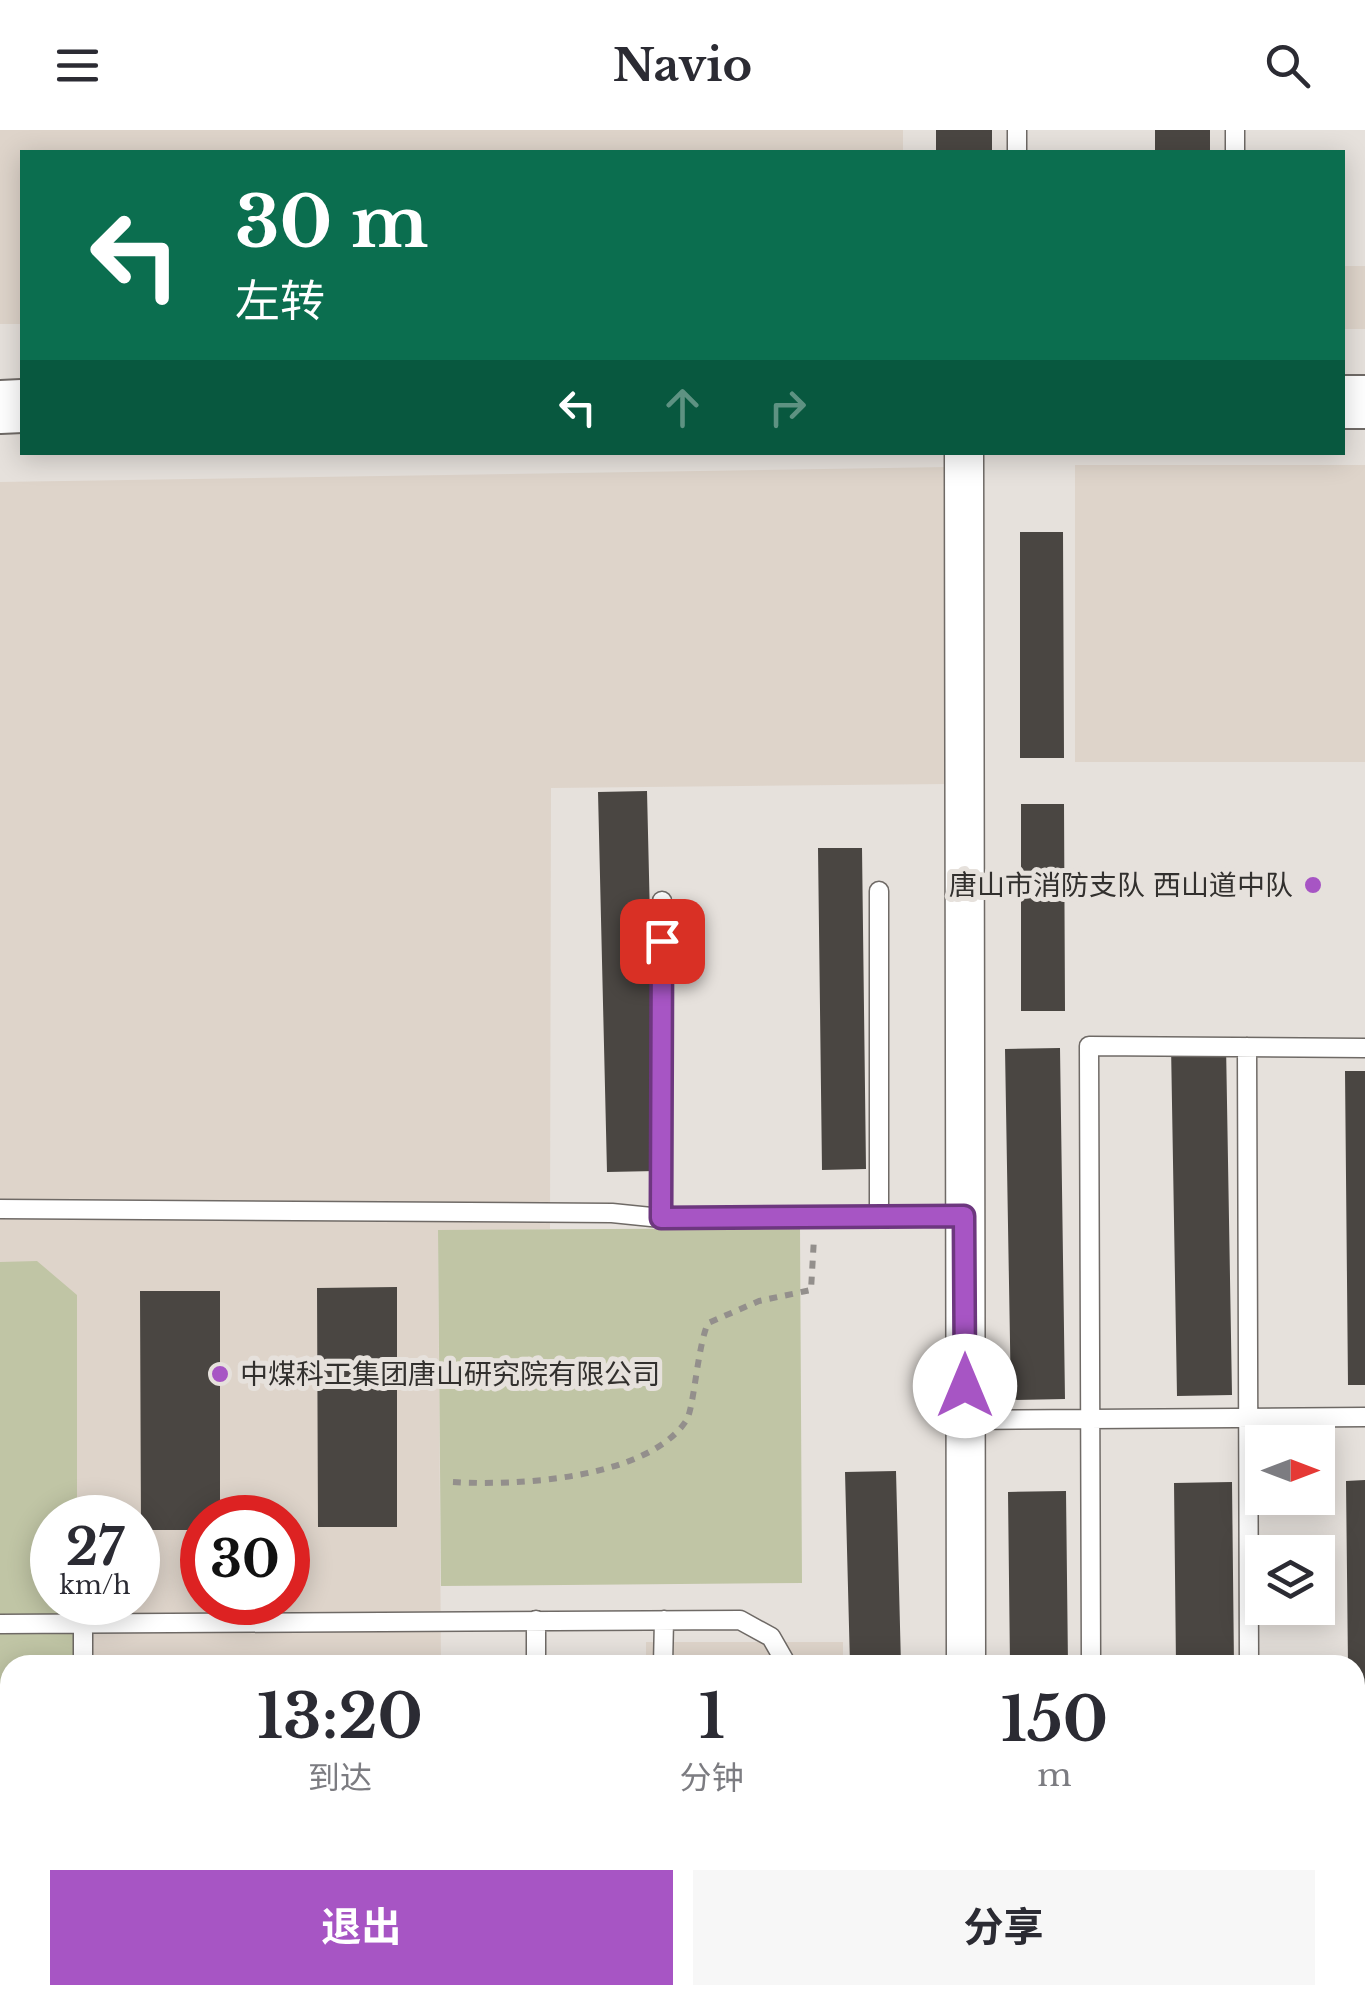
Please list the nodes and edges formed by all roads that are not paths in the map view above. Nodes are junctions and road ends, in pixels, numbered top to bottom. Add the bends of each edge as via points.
1 (964, 455) edge
2 (879, 890) dead end
3 (662, 901) dead end
4 (1247, 1047) junction
5 (1365, 1048) edge
6 (0, 1209) edge
7 (964, 1216) junction
8 (879, 1217) junction
9 (661, 1218) junction
10 (1365, 1417) edge
11 (1090, 1418) junction
12 (1248, 1418) junction
13 (965, 1420) junction
14 (536, 1620) junction
15 (664, 1620) junction
16 (160, 1622) edge
17 (0, 1624) edge
18 (30, 1624) edge
19 (83, 1625) edge
20 (83, 1655) edge
21 (536, 1655) edge
22 (664, 1655) edge
23 (782, 1655) edge
24 (966, 1655) edge
25 (1091, 1655) edge
26 (1250, 1655) edge

1 - 7 street
2 - 8 lane
3 - 9 lane
4 - 5 lane
4 - 11 lane via 1088,1046
4 - 12 lane
6 - 9 lane
7 - 8 lane
7 - 13 street
8 - 9 lane
10 - 12 lane
11 - 12 lane
11 - 13 lane
11 - 25 lane
12 - 26 lane
13 - 24 street
14 - 15 lane
14 - 16 lane
14 - 21 lane
15 - 22 lane
15 - 23 lane via 740,1620 770,1636
17 - 18 lane
19 - 20 lane

